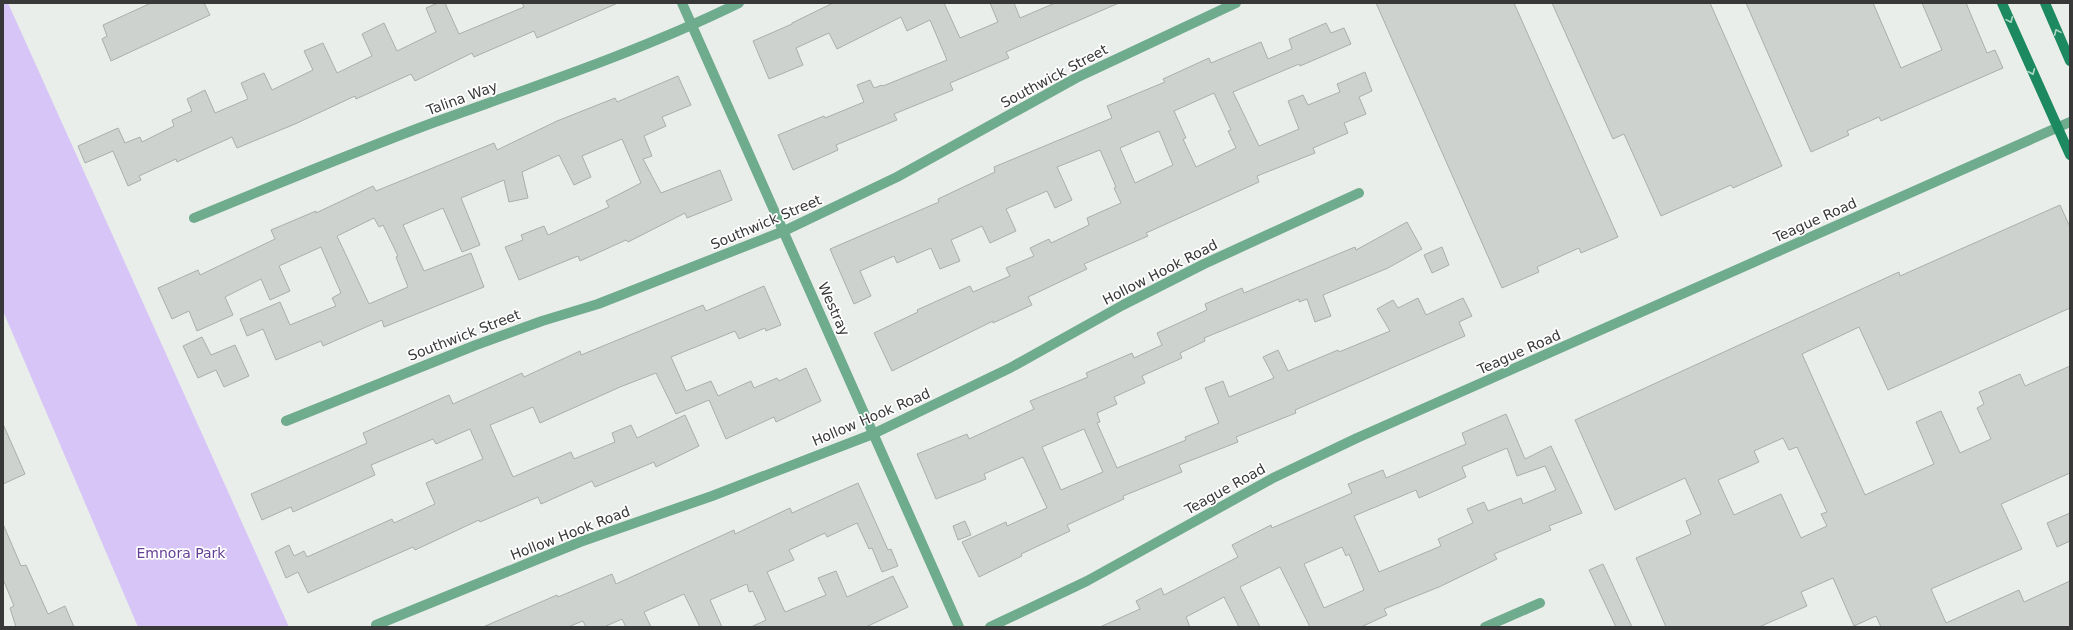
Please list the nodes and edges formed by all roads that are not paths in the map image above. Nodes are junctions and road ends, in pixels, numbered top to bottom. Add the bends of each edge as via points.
1 (682, 3) edge
2 (739, 3) edge
3 (1236, 3) edge
4 (2002, 3) edge
5 (2045, 3) edge
6 (692, 26) junction
7 (2070, 61) edge
8 (2070, 122) edge
9 (2057, 127) junction
10 (2070, 155) edge
11 (1359, 193) dead end
12 (194, 218) dead end
13 (784, 231) junction
14 (286, 421) dead end
15 (873, 434) junction
16 (1540, 603) dead end
17 (376, 625) dead end
18 (959, 627) edge
19 (990, 627) edge
20 (1484, 627) edge

1 - 6 street, Westray
2 - 6 street, Talina Way
3 - 13 street, Southwick Street via 1076,78 897,177
4 -> 9 main road
7 -> 5 main road
6 - 12 street, Talina Way via 595,65 330,162
6 - 13 street, Westray
8 - 9 street, Teague Road
9 - 10 main road
9 - 19 street, Teague Road via 1357,438 1273,478 1087,581
11 - 15 street, Hollow Hook Road via 1204,264 1123,305 1010,368
13 - 14 street, Southwick Street via 598,304 476,345
13 - 15 street, Westray
15 - 17 street, Hollow Hook Road via 712,496 580,542
15 - 18 street, Westray
16 - 20 street

